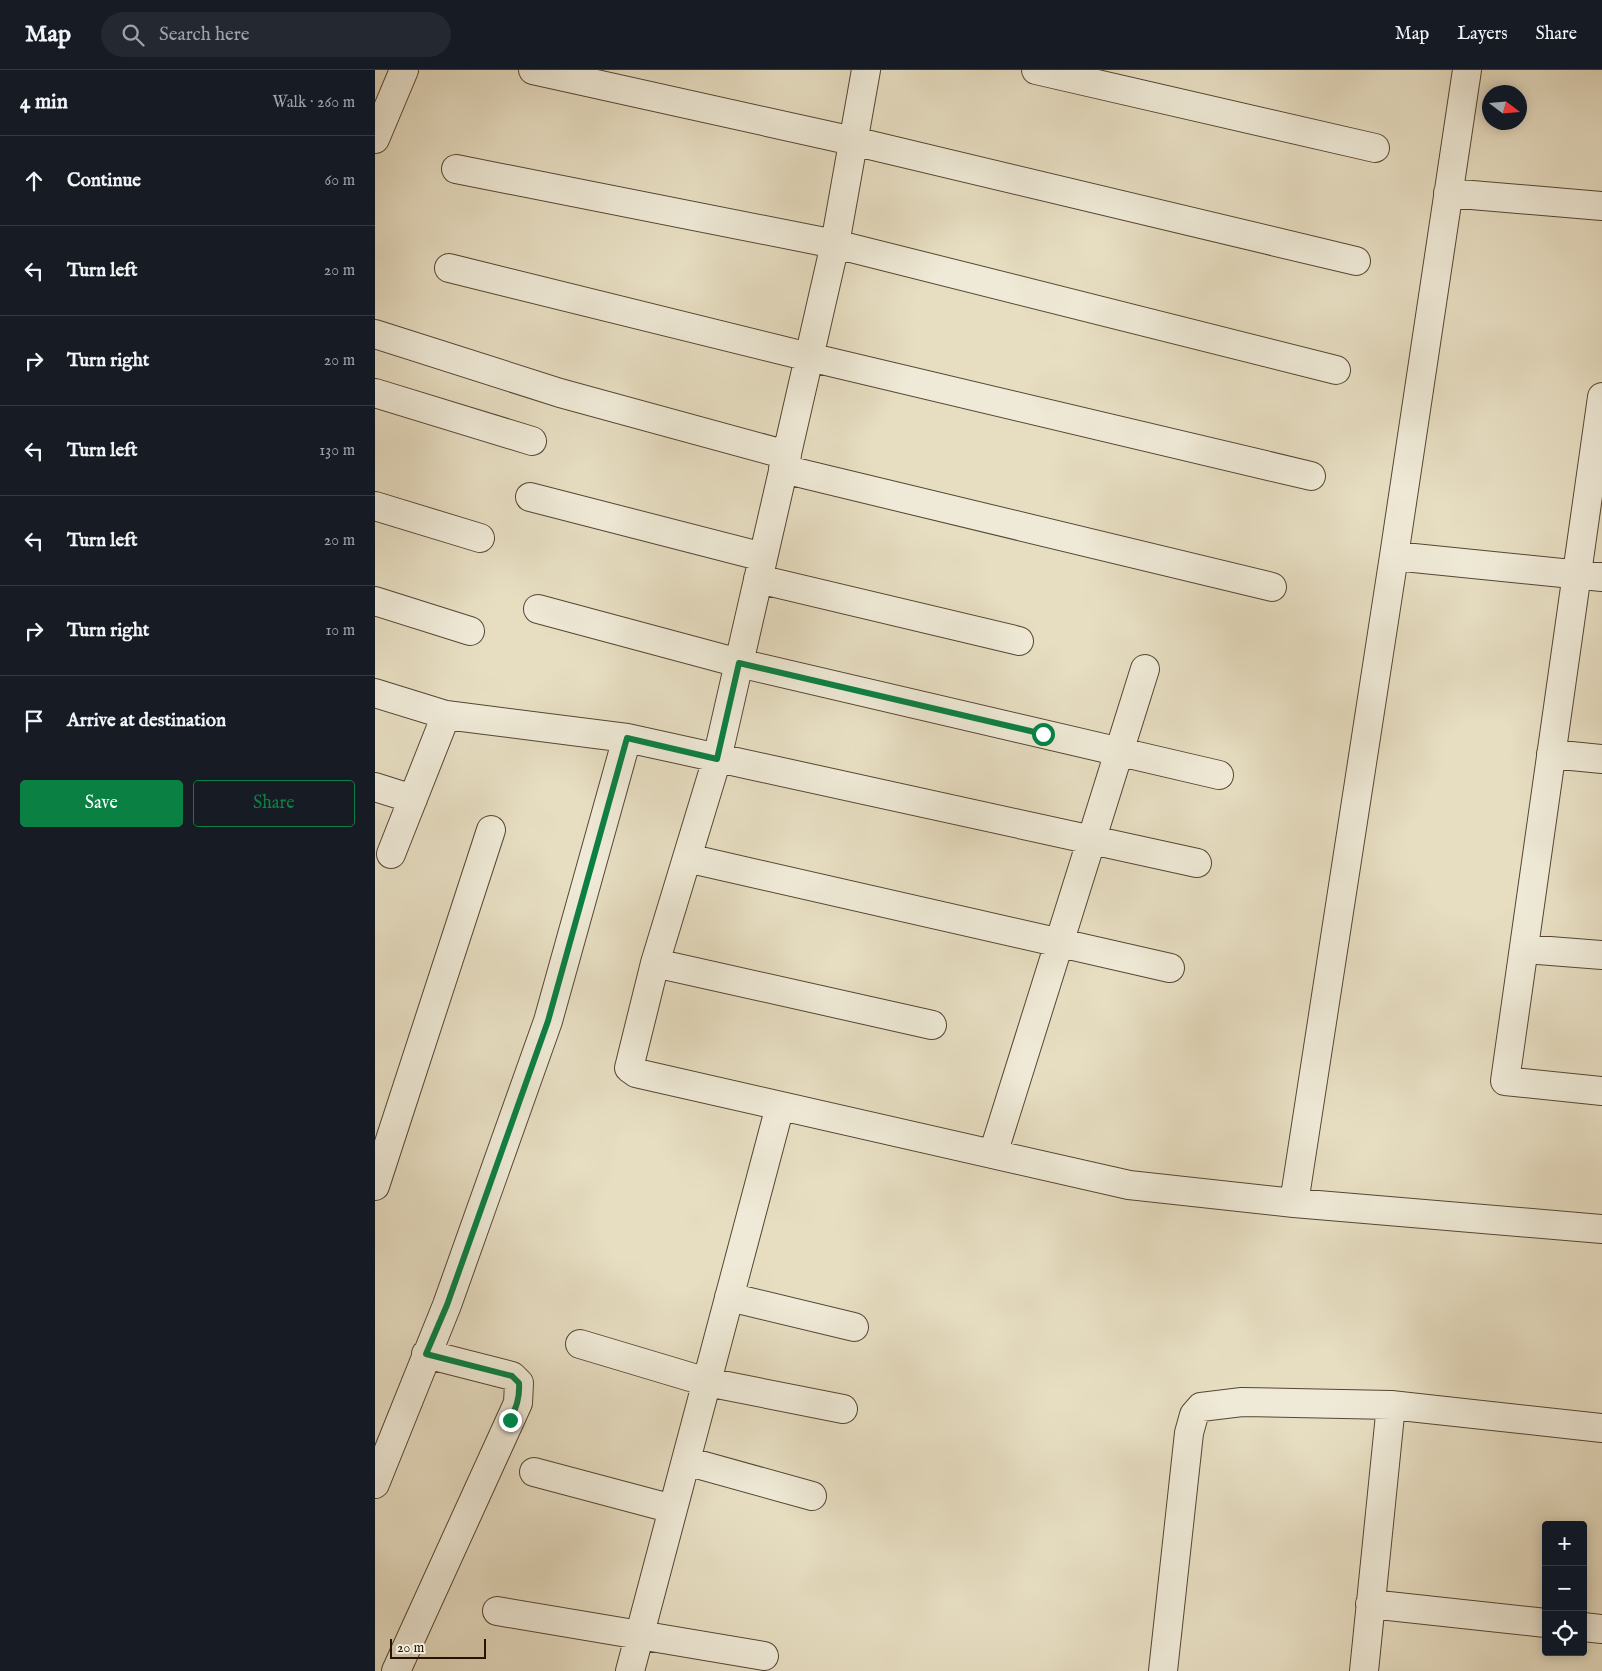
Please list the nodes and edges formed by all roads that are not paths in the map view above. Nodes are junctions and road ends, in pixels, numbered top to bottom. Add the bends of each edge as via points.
1 (403, 70) edge
2 (533, 70) edge
3 (866, 70) edge
4 (1036, 70) edge
5 (1467, 70) edge
6 (375, 139) edge
7 (853, 141) junction
8 (1375, 148) dead end
9 (456, 169) dead end
10 (1448, 193) junction
11 (1602, 206) edge
12 (835, 244) junction
13 (1356, 261) dead end
14 (449, 268) dead end
15 (375, 334) edge
16 (809, 357) junction
17 (1337, 370) dead end
18 (375, 393) edge
19 (1602, 397) edge
20 (531, 441) dead end
21 (785, 462) junction
22 (1311, 476) dead end
23 (530, 497) dead end
24 (375, 506) edge
25 (480, 538) dead end
26 (1394, 556) junction
27 (761, 568) junction
28 (1589, 575) edge
29 (1272, 587) dead end
30 (375, 601) edge
31 (538, 610) dead end
32 (470, 631) dead end
33 (1019, 641) dead end
34 (739, 663) junction
35 (1145, 669) dead end
36 (375, 693) edge
37 (446, 715) junction
38 (627, 738) junction
39 (1119, 752) junction
40 (1551, 754) junction
41 (717, 759) junction
42 (1602, 759) edge
43 (1219, 775) dead end
44 (375, 787) edge
45 (413, 798) junction
46 (491, 830) dead end
47 (1091, 840) junction
48 (391, 854) dead end
49 (687, 858) junction
50 (1197, 863) dead end
51 (1059, 942) junction
52 (1524, 949) junction
53 (1602, 955) edge
54 (655, 963) junction
55 (1170, 968) dead end
56 (931, 1025) dead end
57 (1602, 1091) edge
58 (780, 1106) junction
59 (993, 1154) junction
60 (375, 1186) edge
61 (1294, 1203) junction
62 (1602, 1229) edge
63 (729, 1297) junction
64 (854, 1327) dead end
65 (580, 1344) dead end
66 (426, 1354) junction
67 (707, 1382) junction
68 (1391, 1405) junction
69 (843, 1410) dead end
70 (1602, 1428) edge
71 (685, 1462) junction
72 (534, 1472) dead end
73 (375, 1484) edge
74 (812, 1496) dead end
75 (673, 1509) junction
76 (1370, 1604) junction
77 (497, 1610) dead end
78 (1542, 1623) edge
79 (1587, 1627) edge
80 (1602, 1629) edge
81 (640, 1635) junction
82 (764, 1656) dead end
83 (396, 1671) edge
84 (630, 1671) edge
85 (1163, 1671) edge
86 (1363, 1671) edge

1 - 6 street
2 - 7 street
3 - 7 street
4 - 8 street
5 - 10 street
7 - 12 street
7 - 13 street
9 - 12 street
10 - 11 street
10 - 26 street
12 - 16 street
12 - 17 street
14 - 16 street
15 - 21 street
16 - 21 street
16 - 22 street
18 - 20 street
19 - 28 street
21 - 27 street
21 - 29 street
23 - 27 street
24 - 25 street
26 - 28 street
26 - 61 street
27 - 33 street
27 - 34 street
28 - 40 street
30 - 32 street
31 - 34 street
34 - 39 street
34 - 41 street
35 - 39 street
36 - 37 street
37 - 38 street
37 - 45 street
38 - 41 street
38 - 66 street via 548,1021 447,1305
39 - 43 street
39 - 47 street
40 - 42 street
40 - 52 street
41 - 47 street
41 - 49 street
44 - 45 street
45 - 48 street
46 - 60 street
47 - 50 street
47 - 51 street
49 - 51 street
49 - 54 street
51 - 55 street
51 - 59 street
52 - 53 street
52 - 57 street via 1505,1081
54 - 56 street
54 - 58 street via 629,1068 631,1071
58 - 59 street
58 - 63 street
59 - 61 street via 1129,1185
61 - 62 street
63 - 64 street
63 - 67 street
65 - 67 street
66 - 73 street
66 - 83 street via 512,1376 519,1383 520,1393
67 - 69 street
67 - 71 street
68 - 70 street
68 - 76 street
68 - 85 street via 1242,1402 1201,1407 1194,1415 1189,1433
71 - 74 street
71 - 75 street
72 - 75 street
75 - 81 street
76 - 78 street
76 - 86 street
77 - 81 street
79 - 80 street
81 - 82 street
81 - 84 street

